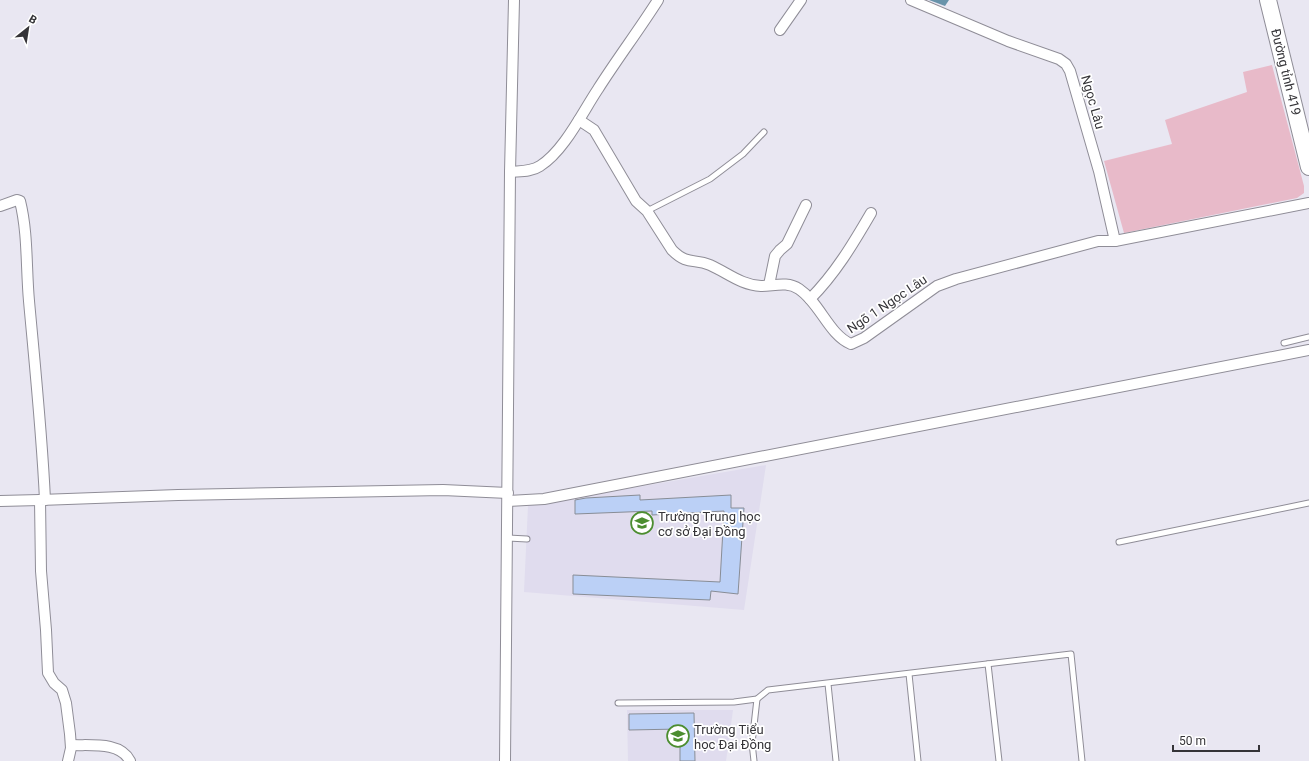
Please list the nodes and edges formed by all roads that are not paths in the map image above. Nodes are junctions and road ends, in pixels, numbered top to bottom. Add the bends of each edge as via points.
1 (514, 0) edge
2 (658, 0) edge
3 (801, 0) edge
4 (911, 0) edge
5 (1268, 0) edge
6 (780, 30) dead end
7 (579, 120) junction
8 (764, 132) dead end
9 (1309, 167) edge
10 (510, 172) junction
11 (1309, 203) edge
12 (806, 205) dead end
13 (0, 206) edge
14 (647, 211) junction
15 (871, 213) dead end
16 (1115, 241) junction
17 (768, 285) junction
18 (810, 299) junction
19 (1309, 337) edge
20 (1284, 343) dead end
21 (1309, 350) edge
22 (508, 497) junction
23 (42, 500) junction
24 (0, 501) edge
25 (1309, 503) edge
26 (508, 538) junction
27 (527, 539) dead end
28 (1119, 542) dead end
29 (988, 664) junction
30 (909, 674) junction
31 (828, 684) junction
32 (757, 699) junction
33 (618, 703) dead end
34 (71, 745) junction
35 (68, 761) edge
36 (130, 761) edge
37 (505, 761) edge
38 (754, 761) edge
39 (836, 761) edge
40 (918, 761) edge
41 (998, 761) edge
42 (1082, 761) edge

1 - 10 street
2 - 7 street
3 - 6 street
4 - 16 street, Ngọc Lâu via 1066,64 1099,171
5 - 9 main road, Đường tỉnh 419
7 - 10 street via 544,163 532,170
7 - 14 street, Ngõ 1 Ngọc Lâu via 594,130 636,201
8 - 14 lane via 743,154 710,179
10 - 22 street
11 - 16 street, Ngõ 1 Ngọc Lâu
12 - 17 street via 788,242 776,256
13 - 23 street via 20,201 43,463
14 - 17 street, Ngõ 1 Ngọc Lâu via 672,250 683,260 704,263 742,282
15 - 18 street via 829,280
16 - 18 street, Ngõ 1 Ngọc Lâu via 1098,241 937,286 864,338 851,344 844,342
17 - 18 street, Ngõ 1 Ngọc Lâu via 789,285
19 - 20 lane
21 - 22 street via 544,499
22 - 23 street via 435,490
22 - 26 street
23 - 24 street
23 - 34 street via 41,571 48,673 65,696
25 - 28 lane
26 - 27 lane
26 - 37 street
29 - 30 lane
29 - 41 lane
29 - 42 lane via 1071,654
30 - 31 lane
30 - 40 lane
31 - 32 lane via 768,690
31 - 39 lane
32 - 33 lane via 734,702
32 - 38 lane via 752,743
34 - 35 street
34 - 36 street via 116,749 124,753

